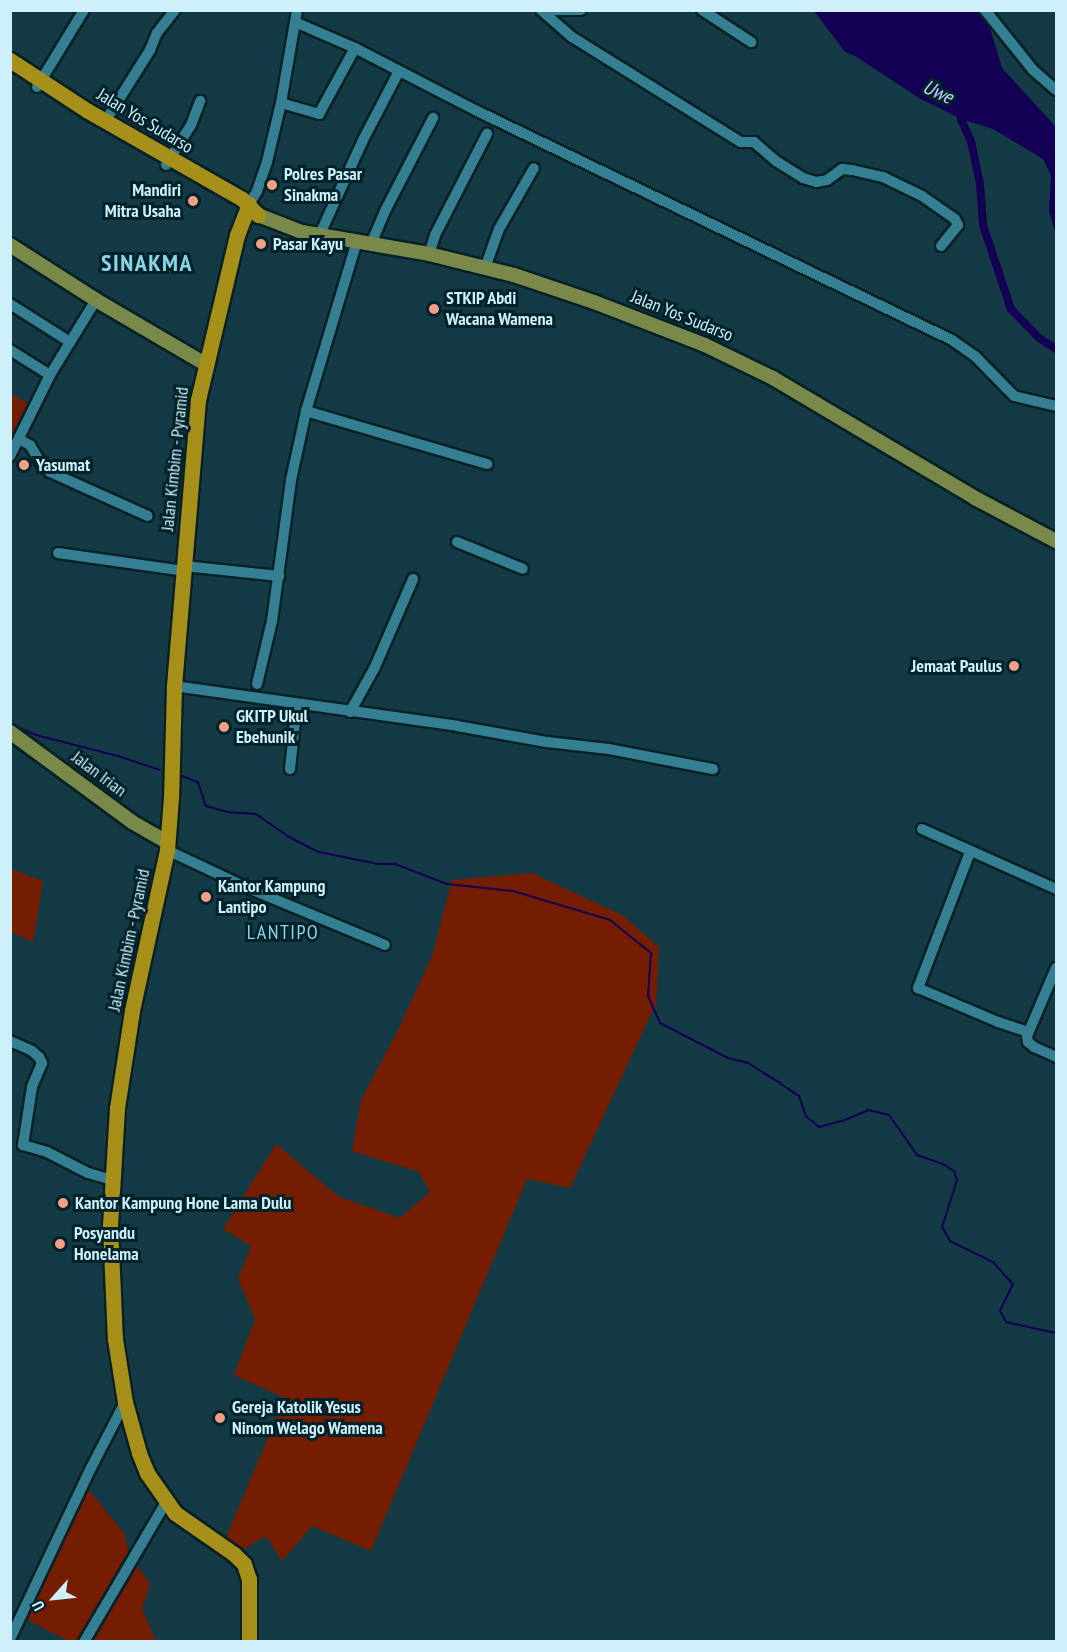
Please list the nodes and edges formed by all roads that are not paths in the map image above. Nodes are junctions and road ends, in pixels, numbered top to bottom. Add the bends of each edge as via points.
1 (84, 10) edge
2 (175, 10) edge
3 (541, 10) edge
4 (552, 10) edge
5 (581, 10) edge
6 (702, 10) edge
7 (985, 10) edge
8 (296, 16) edge
9 (751, 42) dead end
10 (355, 48) junction
11 (10, 60) edge
12 (10, 70) edge
13 (399, 72) junction
14 (39, 83) junction
15 (1056, 90) edge
16 (200, 101) dead end
17 (281, 102) junction
18 (433, 118) dead end
19 (106, 120) junction
20 (487, 134) dead end
21 (168, 162) junction
22 (534, 168) dead end
23 (250, 211) junction
24 (320, 234) junction
25 (357, 241) junction
26 (371, 244) junction
27 (10, 245) edge
28 (941, 246) dead end
29 (429, 254) junction
30 (485, 268) junction
31 (96, 300) junction
32 (10, 304) edge
33 (70, 342) junction
34 (10, 350) edge
35 (207, 365) junction
36 (50, 375) junction
37 (1056, 406) edge
38 (306, 411) junction
39 (19, 439) junction
40 (10, 456) edge
41 (487, 464) dead end
42 (148, 516) dead end
43 (1056, 541) edge
44 (457, 542) dead end
45 (57, 553) dead end
46 (184, 569) junction
47 (524, 569) dead end
48 (279, 576) junction
49 (413, 579) dead end
50 (257, 684) dead end
51 (174, 686) junction
52 (297, 704) junction
53 (350, 712) junction
54 (10, 732) edge
55 (713, 769) dead end
56 (290, 770) dead end
57 (922, 829) dead end
58 (167, 846) junction
59 (970, 852) junction
60 (1056, 889) edge
61 (385, 945) dead end
62 (1056, 968) edge
63 (1028, 1032) junction
64 (10, 1041) edge
65 (1056, 1057) edge
66 (112, 1180) junction
67 (125, 1402) junction
68 (166, 1502) junction
69 (10, 1639) edge
70 (84, 1641) edge
71 (249, 1641) edge

1 - 14 street
2 - 19 street via 157,33
3 - 28 street via 572,37 741,142 754,142 776,162 803,178 816,182 827,180 842,169 852,170 883,177 941,207 958,225
4 - 5 street
6 - 9 street
7 - 15 street via 1033,70
8 - 10 street
8 - 17 street
10 - 13 street
10 - 17 street via 318,114
11 - 14 highway, Jalan Yos Sudarso
12 - 14 highway, Jalan Yos Sudarso
13 - 24 street
13 - 37 street via 952,340 975,356 1014,396
14 - 19 highway, Jalan Yos Sudarso
14 - 21 highway, Jalan Yos Sudarso
16 - 21 street via 191,125
17 - 23 street
18 - 26 street
19 - 21 highway, Jalan Yos Sudarso
20 - 29 street
21 - 23 highway, Jalan Yos Sudarso
22 - 30 street via 499,229
23 - 24 main road, Jalan Yos Sudarso via 293,230
23 - 35 highway, Jalan Kimbim - Pyramid via 237,236
24 - 25 main road, Jalan Yos Sudarso
25 - 26 main road, Jalan Yos Sudarso
25 - 38 street
26 - 29 main road, Jalan Yos Sudarso
27 - 31 main road
29 - 30 main road, Jalan Yos Sudarso
30 - 43 main road, Jalan Yos Sudarso via 594,302 742,361
31 - 33 street
31 - 35 main road
32 - 33 street
33 - 36 street
34 - 36 street
35 - 46 highway, Jalan Kimbim - Pyramid via 194,434
36 - 39 street
38 - 41 street
38 - 48 street via 291,480
39 - 40 street
39 - 42 street via 30,445 50,472
44 - 47 street
45 - 46 street
46 - 48 street
46 - 51 highway, Jalan Kimbim - Pyramid
48 - 50 street
49 - 53 street via 375,667
51 - 52 street
51 - 58 highway, Jalan Kimbim - Pyramid
52 - 53 street
52 - 56 street
53 - 55 street via 609,748
54 - 58 main road, Jalan Irian
57 - 59 street
58 - 61 street via 250,889
58 - 66 highway, Jalan Kimbim - Pyramid via 132,1011 117,1108
59 - 60 street
59 - 63 street via 918,988
62 - 63 street
63 - 65 street via 1028,1042
64 - 66 street via 32,1051 42,1063 32,1087 23,1145
66 - 67 highway, Jalan Kimbim - Pyramid via 112,1309
67 - 68 highway, Jalan Kimbim - Pyramid via 147,1473
67 - 69 street
68 - 70 street
68 - 71 highway, Jalan Kimbim - Pyramid via 185,1522 244,1564 249,1579

